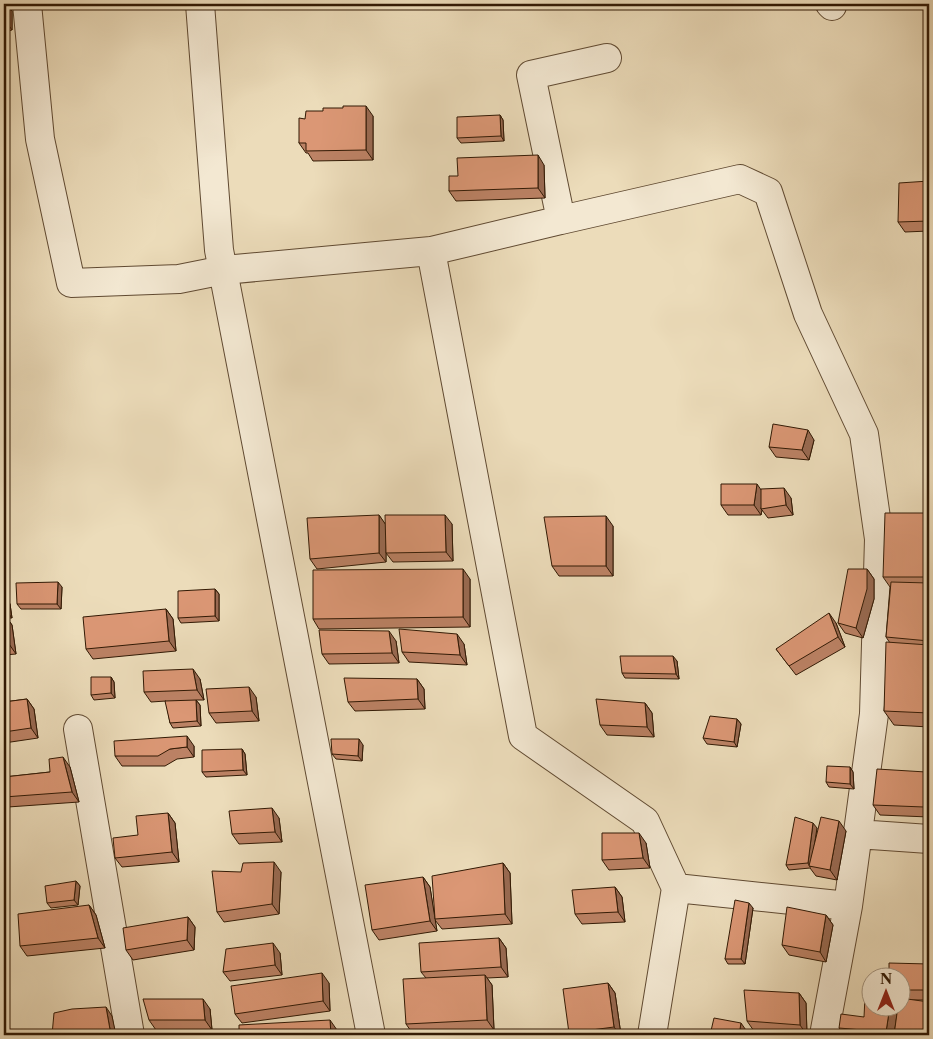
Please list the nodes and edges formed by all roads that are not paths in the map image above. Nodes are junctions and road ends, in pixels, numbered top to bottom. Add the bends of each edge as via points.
1 (27, 4) edge
2 (200, 4) edge
3 (608, 58) dead end
4 (561, 220) junction
5 (431, 251) junction
6 (224, 270) junction
7 (78, 729) dead end
8 (857, 834) junction
9 (929, 839) edge
10 (676, 888) junction
11 (848, 906) junction
12 (130, 1035) edge
13 (371, 1035) edge
14 (652, 1035) edge
15 (824, 1035) edge

1 - 6 street via 40,139 71,283 179,279
2 - 6 street via 219,250
3 - 4 street via 531,75
4 - 5 street
4 - 8 street via 740,179 768,192 808,314 864,434 878,530 874,714
5 - 6 street
5 - 10 street via 523,736 646,821
6 - 13 street
7 - 12 street
8 - 9 street
8 - 11 street
10 - 11 street
10 - 14 street
11 - 15 street

